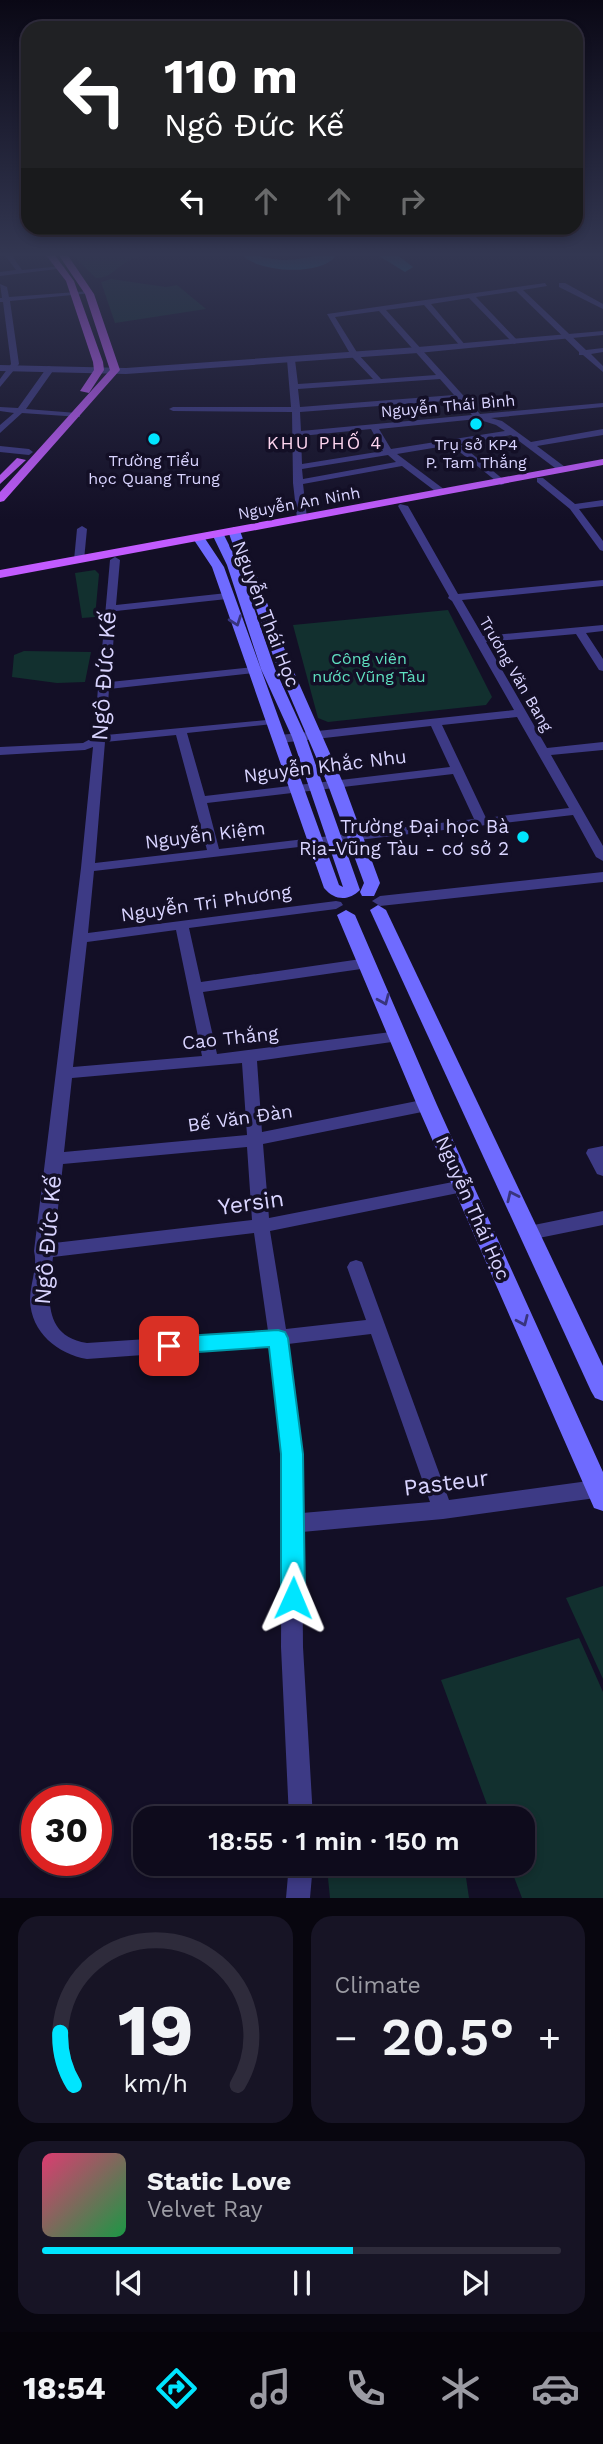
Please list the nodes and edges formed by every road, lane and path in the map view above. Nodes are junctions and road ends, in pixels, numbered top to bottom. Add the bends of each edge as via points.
1 (90, 343) edge
2 (106, 343) edge
3 (347, 343) edge
4 (411, 343) edge
5 (459, 343) edge
6 (498, 343) edge
7 (572, 343) edge
8 (0, 344) edge
9 (12, 344) joint
10 (462, 346) junction
11 (418, 350) junction
12 (603, 350) edge
13 (582, 353) junction
14 (355, 355) junction
15 (291, 360) junction
16 (0, 368) edge
17 (51, 368) junction
18 (602, 368) edge
19 (13, 369) junction
20 (99, 370) junction
21 (115, 370) junction
22 (441, 377) junction
23 (380, 382) junction
24 (0, 385) edge
25 (295, 387) junction
26 (461, 397) junction
27 (603, 405) edge
28 (0, 409) edge
29 (173, 409) dead end
30 (21, 410) junction
31 (295, 410) junction
32 (72, 415) junction
33 (478, 417) junction
34 (374, 427) junction
35 (0, 430) edge
36 (603, 432) edge
37 (510, 433) junction
38 (296, 434) junction
39 (453, 442) junction
40 (530, 445) junction
41 (0, 449) edge
42 (388, 451) junction
43 (29, 452) junction
44 (603, 462) edge
45 (403, 463) junction
46 (297, 467) junction
47 (562, 469) junction
48 (603, 469) edge
49 (540, 480) junction
50 (501, 482) junction
51 (297, 483) junction
52 (2, 490) edge
53 (442, 492) junction
54 (603, 502) edge
55 (402, 506) junction
56 (573, 507) junction
57 (302, 518) junction
58 (82, 529) dead end
59 (227, 535) junction
60 (200, 540) junction
61 (603, 548) edge
62 (79, 560) junction
63 (115, 560) junction
64 (233, 565) junction
65 (0, 575) edge
66 (0, 582) edge
67 (603, 583) edge
68 (227, 596) junction
69 (453, 598) junction
70 (109, 609) junction
71 (603, 628) edge
72 (579, 630) junction
73 (478, 640) junction
74 (603, 668) edge
75 (254, 670) junction
76 (102, 687) junction
77 (522, 713) junction
78 (308, 717) junction
79 (291, 719) junction
80 (273, 721) junction
81 (435, 723) junction
82 (181, 731) junction
83 (316, 736) junction
84 (299, 737) junction
85 (99, 739) junction
86 (280, 739) junction
87 (603, 746) edge
88 (0, 751) edge
89 (543, 752) junction
90 (457, 770) junction
91 (336, 785) junction
92 (317, 787) junction
93 (298, 789) junction
94 (199, 800) junction
95 (577, 811) junction
96 (482, 822) junction
97 (355, 837) junction
98 (336, 839) junction
99 (316, 842) junction
100 (214, 853) junction
101 (603, 857) edge
102 (88, 868) junction
103 (603, 877) edge
104 (357, 901) junction
105 (181, 926) junction
106 (80, 938) junction
107 (368, 963) junction
108 (196, 988) junction
109 (400, 1036) junction
110 (249, 1057) junction
111 (211, 1060) junction
112 (64, 1073) junction
113 (427, 1105) junction
114 (254, 1140) junction
115 (603, 1152) edge
116 (57, 1159) junction
117 (603, 1170) edge
118 (463, 1186) junction
119 (603, 1218) edge
120 (261, 1226) junction
121 (529, 1233) junction
122 (43, 1251) junction
123 (356, 1267) dead end
124 (376, 1326) junction
125 (278, 1338) junction
126 (603, 1391) edge
127 (601, 1492) edge
128 (443, 1510) junction
129 (294, 1524) junction
130 (300, 1806) edge
131 (301, 1876) edge
132 (298, 1898) edge

1 - 20 main road
2 - 21 main road
3 - 14 street
4 - 11 street
5 - 10 street
6 - 10 street
7 - 13 street
8 - 9 street
9 - 19 street
10 - 11 street
11 - 14 street
11 - 22 street
12 - 13 street
13 - 18 street
14 - 15 street
14 - 23 street
15 - 21 street
15 - 25 street
16 - 19 street
17 - 19 street
17 - 20 street
17 - 30 street
19 - 24 street
20 - 21 street
20 - 32 main road
21 - 32 main road
22 - 23 street
22 - 26 street
23 - 25 street
25 - 31 street
26 - 31 street
26 - 33 street
27 - 33 street, Nguyễn Thái Bình
28 - 30 street
29 - 31 street
30 - 32 street
30 - 35 street
31 - 38 street
32 - 43 main road
32 - 52 main road
33 - 34 street, Nguyễn Thái Bình
33 - 37 street via 499,423
34 - 38 street, Nguyễn Thái Bình
34 - 42 street
36 - 40 street
37 - 39 street
37 - 40 street
38 - 46 street
39 - 42 street
39 - 50 street
40 - 47 street
41 - 43 street
42 - 45 street
42 - 46 street
43 - 52 main road
44 - 47 main road, Nguyễn An Ninh
45 - 51 street
45 - 53 street
46 - 51 street
47 - 50 main road, Nguyễn An Ninh
48 - 49 main road, Nguyễn An Ninh
49 - 55 main road, Nguyễn An Ninh
49 - 56 street
50 - 53 main road, Nguyễn An Ninh
51 - 57 street
53 - 57 main road, Nguyễn An Ninh
54 - 56 street
55 - 59 main road, Nguyễn An Ninh
55 - 69 street, Trương Văn Bang
56 - 61 street
57 - 59 main road, Nguyễn An Ninh
58 - 62 street
59 - 60 main road, Nguyễn An Ninh
59 - 64 main road, Nguyễn Thái Học
60 - 62 main road, Nguyễn An Ninh
60 - 63 main road, Nguyễn An Ninh
60 - 64 main road, Nguyễn Thái Học
62 - 65 main road, Nguyễn An Ninh
63 - 66 main road, Nguyễn An Ninh
63 - 70 street, Ngô Đức Kế
64 - 68 main road, Nguyễn Thái Học
64 - 78 main road, Nguyễn Thái Học
64 - 79 main road, Nguyễn Thái Học via 268,669
67 - 69 street
68 - 70 street
68 -> 75 main road, Nguyễn Thái Học
69 - 73 street, Trương Văn Bang
70 - 76 street, Ngô Đức Kế
71 - 72 street
72 - 73 street
72 - 74 street
73 - 77 street, Trương Văn Bang
75 - 76 street
75 - 80 main road, Nguyễn Thái Học
76 - 85 street, Ngô Đức Kế
77 - 81 street
77 - 89 street, Trương Văn Bang
78 - 79 main road
78 - 83 main road, Nguyễn Thái Học
79 - 80 main road
79 - 84 main road, Nguyễn Thái Học
80 - 82 street
80 - 86 main road, Nguyễn Thái Học
81 - 83 street
81 - 90 street
82 - 85 street
82 - 94 street
83 - 84 street
83 - 91 main road, Nguyễn Thái Học
84 - 86 street
84 - 92 main road, Nguyễn Thái Học
85 - 88 street via 85,746
85 - 102 street, Ngô Đức Kế
86 - 93 main road, Nguyễn Thái Học
87 - 89 street
89 - 95 street, Trương Văn Bang
90 - 91 street, Nguyễn Khắc Nhu
90 - 96 street
91 - 92 street, Nguyễn Khắc Nhu
91 - 97 main road, Nguyễn Thái Học
92 - 93 street, Nguyễn Khắc Nhu
92 - 98 main road, Nguyễn Thái Học
93 - 94 street, Nguyễn Khắc Nhu
93 - 99 main road, Nguyễn Thái Học
94 - 100 street
95 - 96 street, Nguyễn Kiệm
95 - 101 street, Trương Văn Bang
96 - 97 street, Nguyễn Kiệm
97 - 98 street, Nguyễn Kiệm
97 - 104 main road, Nguyễn Thái Học via 372,883
98 - 99 street, Nguyễn Kiệm
98 - 104 main road, Nguyễn Thái Học
99 - 100 street, Nguyễn Kiệm
99 - 104 main road, Nguyễn Thái Học via 332,888
100 - 102 street, Nguyễn Kiệm
102 - 106 street, Ngô Đức Kế
103 - 104 street, Nguyễn Tri Phương
104 - 105 street, Nguyễn Tri Phương
104 - 107 main road, Nguyễn Thái Học
121 -> 104 main road, Nguyễn Thái Học
105 - 106 street, Nguyễn Tri Phương
105 - 108 street
106 - 112 street, Ngô Đức Kế
107 - 108 street
107 -> 109 main road, Nguyễn Thái Học
108 - 111 street
109 - 110 street, Cao Thắng
109 - 113 main road, Nguyễn Thái Học
110 - 111 street, Cao Thắng
110 - 114 street
111 - 112 street, Cao Thắng
112 - 116 street, Ngô Đức Kế
113 - 114 street, Bế Văn Đàn
113 - 118 main road, Nguyễn Thái Học
114 - 116 street, Bế Văn Đàn
114 - 120 street
115 - 117 street via 594,1153
116 - 122 street, Ngô Đức Kế
118 - 120 street, Yersin
118 -> 127 main road, Nguyễn Thái Học
119 - 121 street
120 - 122 street, Yersin
120 - 125 street
121 - 126 main road, Nguyễn Thái Học
122 - 125 street, Ngô Đức Kế via 40,1312 57,1339 74,1349
123 - 124 street
124 - 125 street, Ngô Đức Kế
124 - 128 street
125 - 129 street via 292,1454
127 - 128 street, Pasteur
128 - 129 street, Pasteur
129 - 130 street via 292,1647
131 - 132 street

